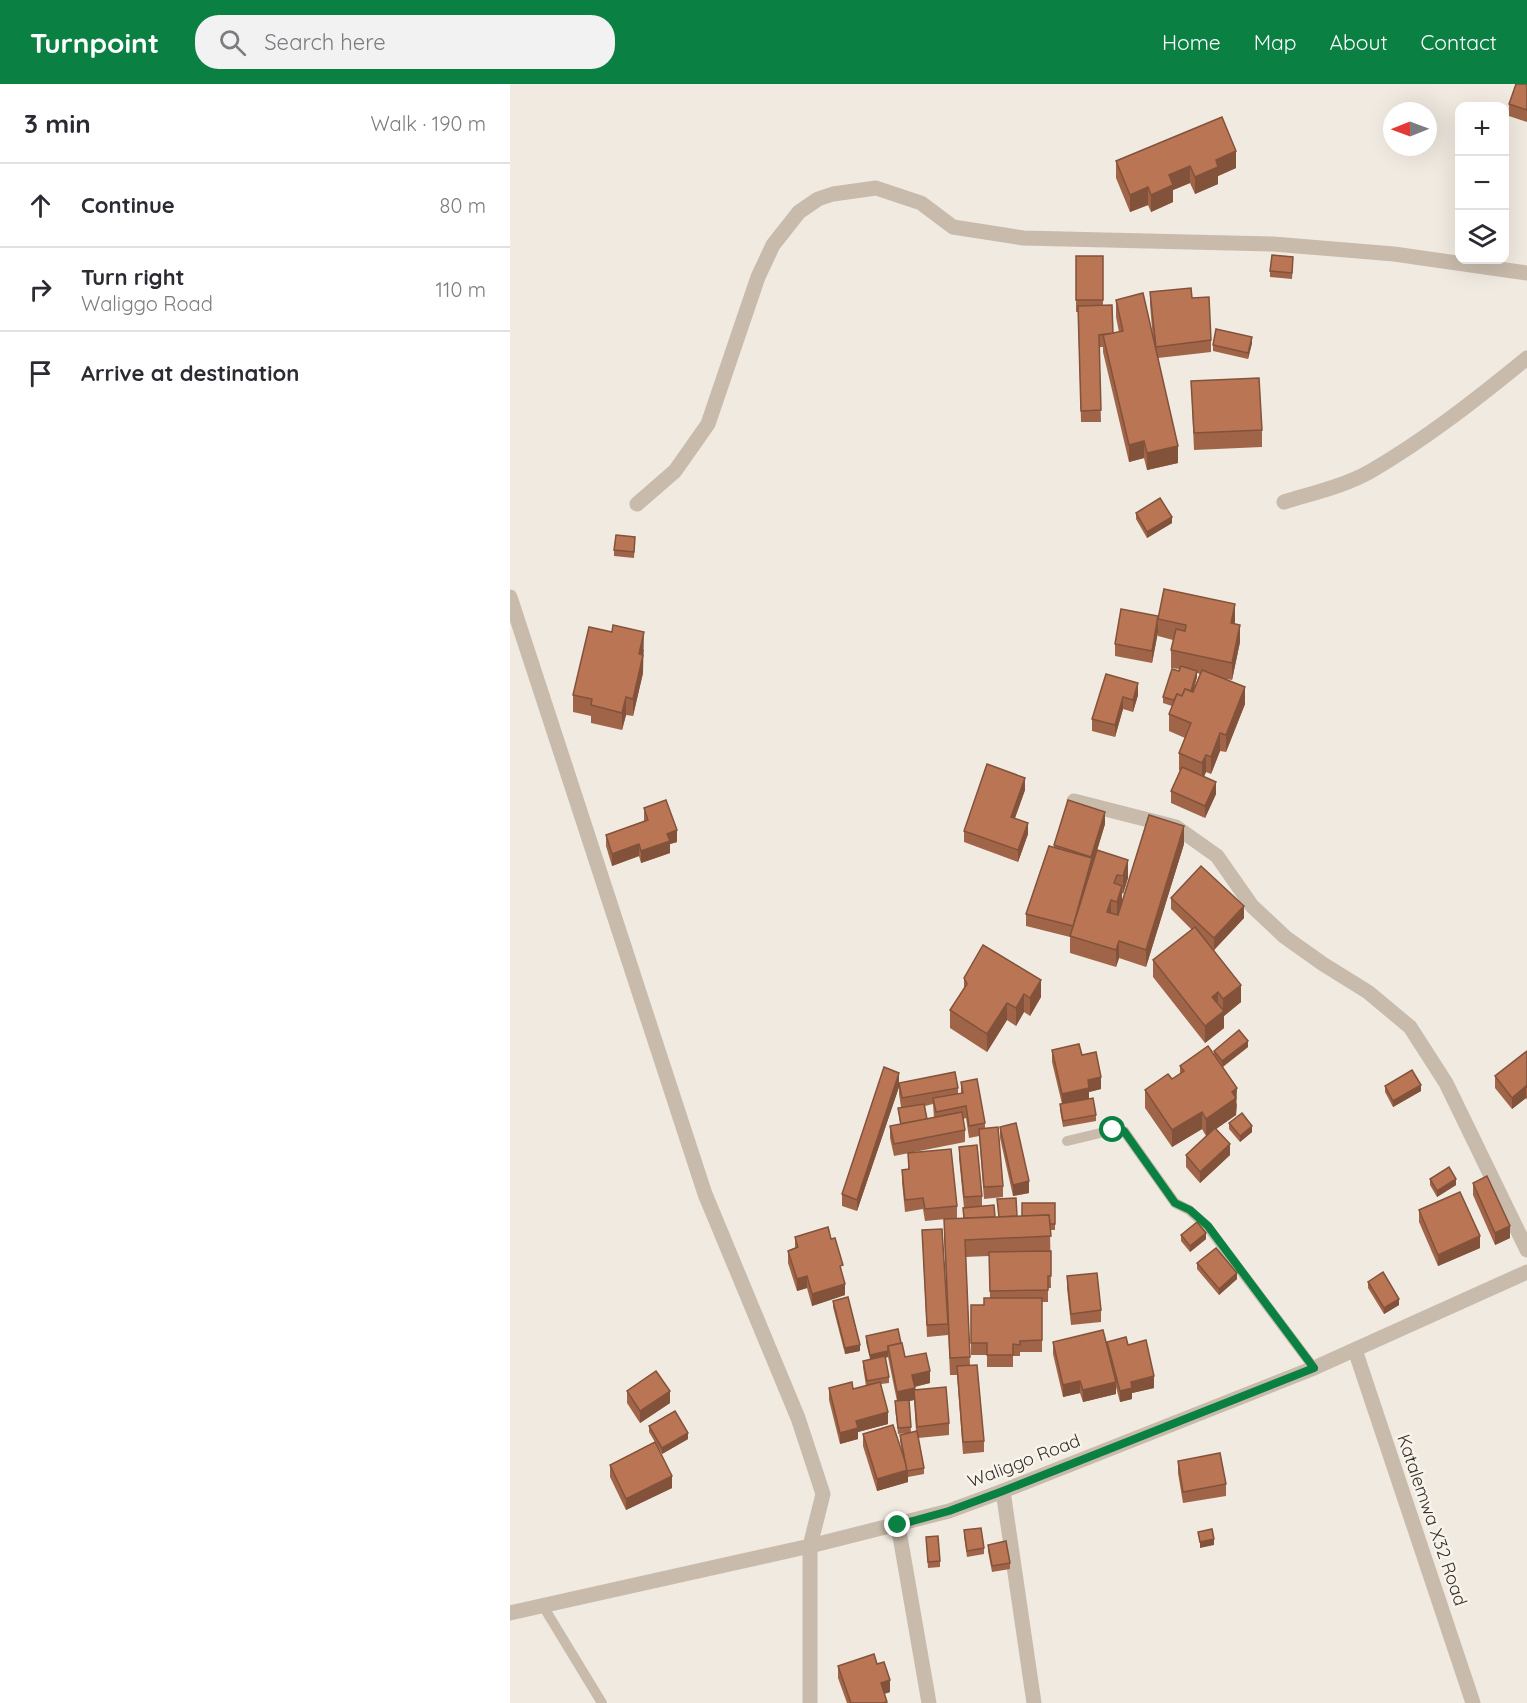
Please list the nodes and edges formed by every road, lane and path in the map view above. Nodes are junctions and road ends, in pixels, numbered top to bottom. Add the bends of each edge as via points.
1 (1527, 273) edge
2 (1527, 358) edge
3 (1284, 502) dead end
4 (637, 504) dead end
5 (510, 597) edge
6 (1074, 801) edge
7 (1067, 1141) dead end
8 (1527, 1250) edge
9 (1527, 1272) edge
10 (1355, 1350) junction
11 (1314, 1368) junction
12 (1003, 1491) junction
13 (898, 1525) junction
14 (810, 1546) junction
15 (543, 1606) junction
16 (510, 1612) edge
17 (602, 1703) edge
18 (810, 1703) edge
19 (929, 1703) edge
20 (1034, 1703) edge
21 (1473, 1703) edge

1 - 4 street via 1394,254 1273,244 1023,238 953,227 921,203 876,188 833,194 799,212 773,245 758,277 708,424 675,471
2 - 3 street via 1470,405 1369,472
5 - 14 street via 705,1194 798,1418 823,1494
6 - 8 street via 1176,827 1217,856 1252,906 1285,937 1368,992 1410,1027 1446,1083
7 - 11 lane via 1124,1131 1175,1203 1208,1226
9 - 10 street, Waliggo Road
10 - 11 street, Waliggo Road
10 - 21 street, Katalemwa X32 Road
11 - 12 street, Waliggo Road
12 - 13 street, Waliggo Road
12 - 20 street
13 - 14 street, Waliggo Road
13 - 19 street
14 - 15 street, Waliggo Road
14 - 18 street
15 - 16 street, Waliggo Road
15 - 17 lane

